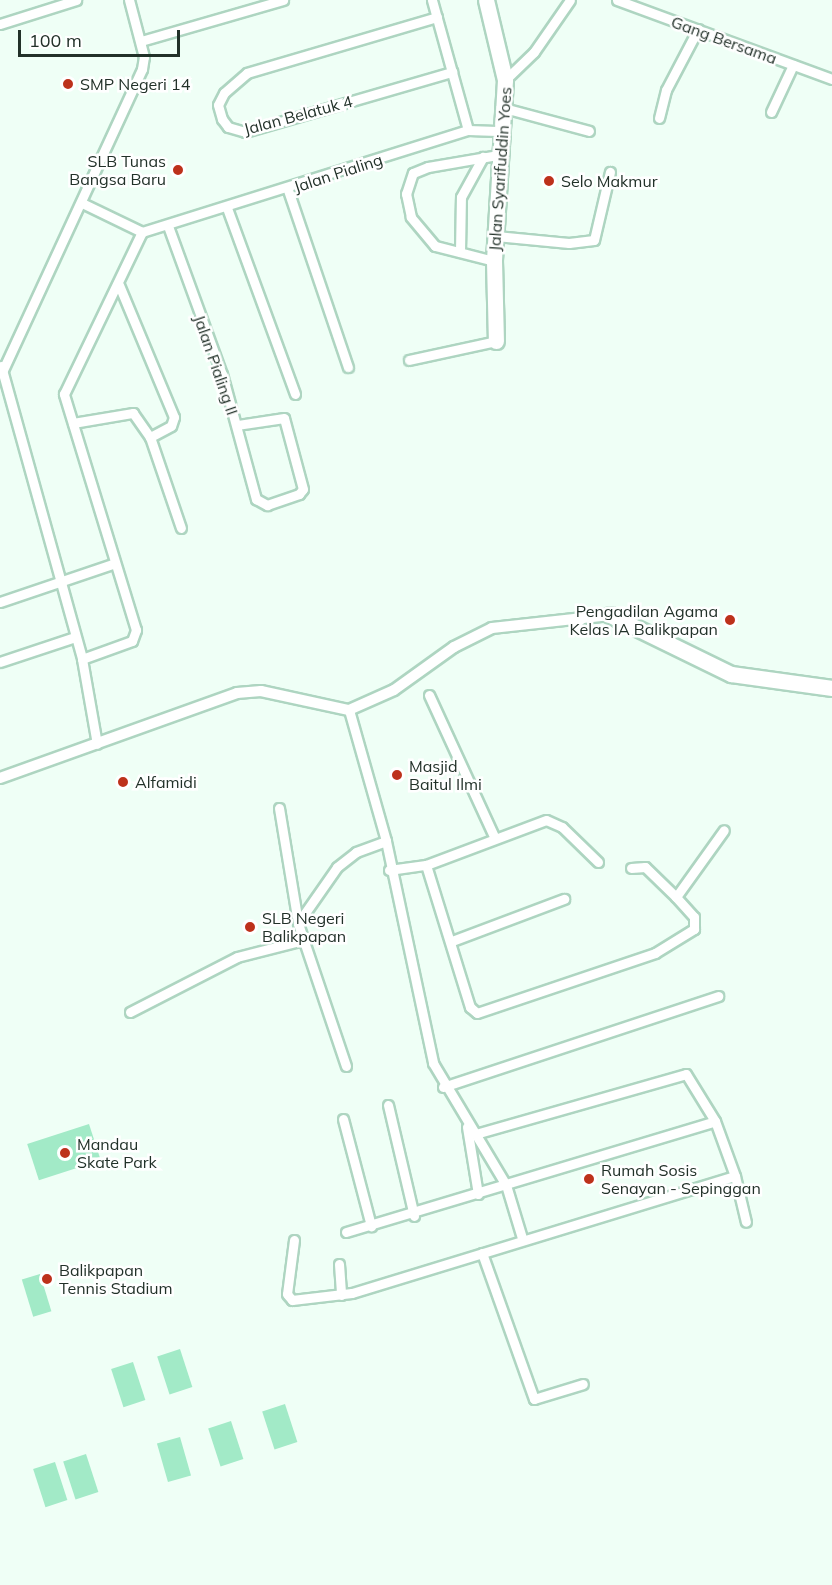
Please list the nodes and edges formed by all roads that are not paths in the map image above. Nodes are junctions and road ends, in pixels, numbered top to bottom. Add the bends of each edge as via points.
1 (76, 0) edge
2 (129, 0) edge
3 (283, 0) edge
4 (432, 0) edge
5 (486, 0) edge
6 (570, 0) edge
7 (617, 0) edge
8 (437, 17) junction
9 (0, 24) edge
10 (698, 29) junction
11 (141, 41) junction
12 (793, 65) junction
13 (452, 72) junction
14 (832, 79) edge
15 (506, 80) junction
16 (504, 108) junction
17 (771, 112) dead end
18 (659, 118) dead end
19 (468, 130) junction
20 (505, 131) junction
21 (589, 131) dead end
22 (503, 154) junction
23 (483, 157) junction
24 (610, 172) dead end
25 (288, 190) junction
26 (82, 203) junction
27 (227, 208) junction
28 (168, 226) junction
29 (142, 232) junction
30 (496, 236) junction
31 (460, 252) junction
32 (494, 261) junction
33 (119, 285) junction
34 (496, 341) joint
35 (409, 360) dead end
36 (1, 368) edge
37 (348, 368) dead end
38 (295, 394) dead end
39 (73, 423) junction
40 (237, 425) junction
41 (150, 437) junction
42 (181, 528) dead end
43 (116, 563) junction
44 (58, 581) junction
45 (0, 602) edge
46 (610, 615) joint
47 (75, 637) junction
48 (82, 659) junction
49 (0, 662) edge
50 (832, 688) edge
51 (429, 695) dead end
52 (350, 710) junction
53 (97, 744) junction
54 (0, 778) edge
55 (279, 808) dead end
56 (724, 830) dead end
57 (494, 836) junction
58 (386, 841) junction
59 (598, 862) dead end
60 (426, 865) junction
61 (632, 868) dead end
62 (389, 870) junction
63 (676, 897) junction
64 (564, 899) dead end
65 (298, 923) junction
66 (303, 940) junction
67 (452, 941) junction
68 (718, 996) dead end
69 (130, 1012) dead end
70 (346, 1066) dead end
71 (443, 1087) junction
72 (388, 1105) dead end
73 (343, 1119) dead end
74 (715, 1121) junction
75 (467, 1127) junction
76 (479, 1133) junction
77 (735, 1176) junction
78 (506, 1185) junction
79 (478, 1194) junction
80 (414, 1216) junction
81 (746, 1222) dead end
82 (371, 1226) junction
83 (346, 1232) dead end
84 (522, 1238) junction
85 (294, 1240) dead end
86 (482, 1253) junction
87 (339, 1264) dead end
88 (341, 1295) junction
89 (583, 1384) dead end

1 - 9 street
2 - 11 street
3 - 11 street
4 - 8 street
5 - 15 highway, Jalan Syarifuddin Yoes
6 - 15 street via 534,52
7 - 10 street, Gang Bersama
8 - 13 street
8 - 13 street, Jalan Belatuk 4 via 247,73 224,93 218,105 228,127 245,132
10 - 12 street, Gang Bersama
10 - 18 street via 666,90
11 - 26 street via 142,69
12 - 14 street, Gang Bersama
12 - 17 street
13 - 19 street
15 - 16 highway, Jalan Syarifuddin Yoes
16 - 20 highway, Jalan Syarifuddin Yoes
16 - 21 street
19 - 20 street, Jalan Pialing
19 - 25 street, Jalan Pialing
20 - 22 highway, Jalan Syarifuddin Yoes
22 - 23 street
22 - 30 highway, Jalan Syarifuddin Yoes
23 - 31 street via 461,197
23 - 31 street via 428,167 413,173 407,185 411,217 425,235 435,246
24 - 30 street via 594,240 568,243
25 - 27 street, Jalan Pialing
25 - 37 street
26 - 29 street
26 - 36 street
27 - 28 street, Jalan Pialing
27 - 38 street
28 - 29 street, Jalan Pialing
28 - 40 street, Jalan Pialing II
29 - 33 street
30 - 32 highway, Jalan Syarifuddin Yoes
31 - 32 street
32 - 34 highway, Jalan Syarifuddin Yoes
33 - 39 street via 64,394
33 - 41 street via 174,417 171,426
34 - 35 street
36 - 44 street
39 - 41 street via 127,410
39 - 43 street
40 - 40 street, Jalan Pialing II via 272,416 287,423 303,489 296,497 261,504
41 - 42 street
43 - 44 street
43 - 48 street via 135,635
44 - 45 street
44 - 47 street
46 - 50 highway via 720,670
46 - 52 street via 492,628 454,647 394,690
47 - 48 street
47 - 49 street
48 - 53 street
51 - 57 street
52 - 53 street via 249,691
52 - 58 street
53 - 54 street
55 - 65 street
56 - 63 street
57 - 59 street via 546,820 562,827
57 - 60 street
58 - 62 street
58 - 65 street via 356,852 336,867
60 - 62 street
60 - 67 street
61 - 63 street via 645,867
62 - 71 street via 416,1002
63 - 67 street via 696,923 673,944 493,1011 477,1013 470,1007
64 - 67 street
65 - 66 street
66 - 69 street via 237,957
66 - 70 street
68 - 71 street
71 - 75 street
72 - 80 street
73 - 82 street
74 - 76 street via 683,1074
74 - 77 street
74 - 78 street
75 - 76 street
75 - 79 street
76 - 78 street
77 - 81 street
77 - 84 street
78 - 79 street
78 - 84 street
79 - 80 street
80 - 82 street
82 - 83 street
84 - 86 street
85 - 88 street via 288,1298
86 - 88 street
86 - 89 street via 534,1399
87 - 88 street

